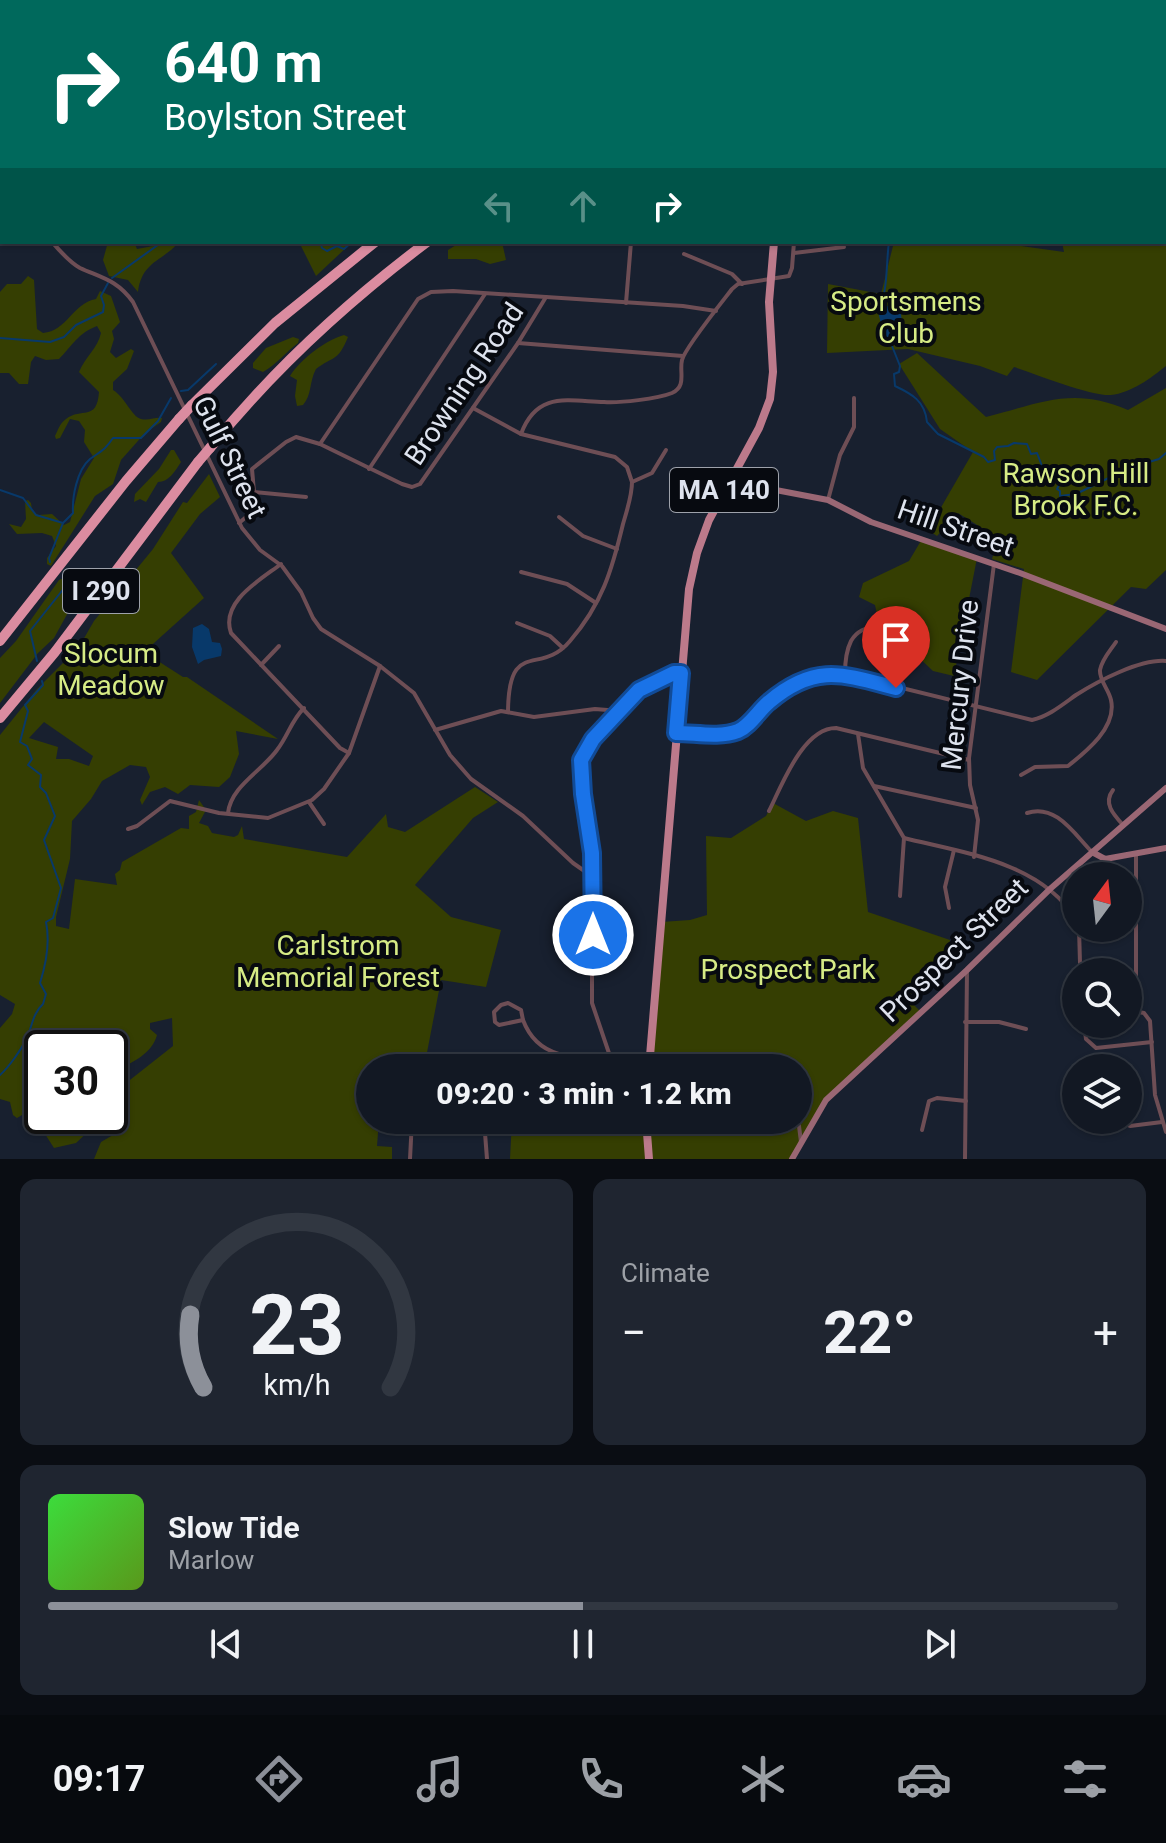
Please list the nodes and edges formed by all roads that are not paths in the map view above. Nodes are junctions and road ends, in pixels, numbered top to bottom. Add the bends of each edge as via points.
1 (54, 244) edge
2 (373, 244) edge
3 (424, 244) edge
4 (631, 244) edge
5 (776, 244) edge
6 (794, 244) edge
7 (844, 247) dead end
8 (794, 253) junction
9 (684, 254) dead end
10 (771, 280) junction
11 (742, 284) junction
12 (486, 294) junction
13 (546, 297) junction
14 (626, 303) junction
15 (716, 311) junction
16 (518, 343) junction
17 (683, 356) junction
18 (854, 398) dead end
19 (473, 408) junction
20 (521, 434) junction
21 (320, 444) junction
22 (666, 450) dead end
23 (369, 469) junction
24 (729, 481) junction
25 (632, 482) junction
26 (254, 492) junction
27 (306, 497) dead end
28 (828, 500) junction
29 (559, 517) dead end
30 (239, 523) junction
31 (617, 549) junction
32 (281, 564) junction
33 (994, 564) junction
34 (521, 572) dead end
35 (596, 603) junction
36 (517, 623) dead end
37 (1166, 629) edge
38 (0, 641) edge
39 (900, 641) dead end
40 (1116, 642) dead end
41 (279, 646) dead end
42 (563, 648) junction
43 (1166, 661) edge
44 (261, 665) junction
45 (380, 666) junction
46 (681, 673) junction
47 (845, 674) junction
48 (1103, 681) junction
49 (304, 708) junction
50 (976, 708) junction
51 (508, 711) junction
52 (620, 711) junction
53 (0, 718) edge
54 (435, 730) junction
55 (676, 733) junction
56 (858, 734) junction
57 (349, 753) junction
58 (969, 760) junction
59 (1021, 775) dead end
60 (874, 786) junction
61 (1166, 788) edge
62 (1113, 790) dead end
63 (309, 802) junction
64 (976, 808) junction
65 (769, 811) dead end
66 (228, 813) junction
67 (1027, 813) dead end
68 (324, 824) dead end
69 (1123, 825) junction
70 (128, 829) dead end
71 (904, 838) junction
72 (1166, 848) edge
73 (954, 850) junction
74 (1092, 852) junction
75 (1136, 853) junction
76 (974, 857) junction
77 (593, 877) junction
78 (1050, 889) junction
79 (900, 896) dead end
80 (1062, 903) edge
81 (949, 908) dead end
82 (1136, 958) edge
83 (963, 979) junction
84 (1142, 1013) edge
85 (523, 1020) junction
86 (965, 1022) junction
87 (1026, 1029) dead end
88 (1086, 1038) edge
89 (1152, 1042) junction
90 (558, 1054) edge
91 (608, 1054) edge
92 (650, 1054) edge
93 (966, 1101) junction
94 (812, 1120) edge
95 (1163, 1122) junction
96 (1142, 1125) edge
97 (922, 1130) dead end
98 (1166, 1132) edge
99 (411, 1134) edge
100 (485, 1134) edge
101 (647, 1134) edge
102 (800, 1134) edge
103 (805, 1134) edge
104 (801, 1142) junction
105 (410, 1159) edge
106 (487, 1159) edge
107 (649, 1159) edge
108 (792, 1159) edge
109 (965, 1159) edge

1 - 30 street, Gulf Street via 73,263 106,277 133,302
2 - 38 highway, I 290, bridge via 275,323 192,405
3 - 53 highway, I 290, bridge via 371,285 265,385 198,462
4 - 14 street
5 - 10 main road, MA 140
6 - 8 street
7 - 8 street
8 - 10 street via 790,274
9 - 11 street via 732,274
10 - 11 street
10 - 24 main road, MA 140 via 770,399
11 - 15 street via 733,287
12 - 13 street
12 - 21 street via 434,291 420,296
12 - 23 street
13 - 14 street
13 - 16 street, Browning Road
14 - 15 street
15 - 17 street
16 - 17 street
16 - 19 street, Browning Road
17 - 20 street via 682,383 672,392 614,402 551,401 534,413
18 - 28 street via 854,427 839,456
19 - 20 street
19 - 23 street, Browning Road via 420,484 404,485
20 - 25 street via 615,457 627,467
21 - 23 street, Browning Road
21 - 26 street, Browning Road via 300,437 286,442 252,469
22 - 25 street via 652,473
24 - 28 street, Hill Street
24 - 46 main road, MA 140 via 692,570
25 - 31 street
26 - 27 street
26 - 30 street, Browning Road via 251,513
28 - 33 street, Hill Street via 871,522
29 - 31 street via 583,536
30 - 32 street, Gulf Street via 256,546
31 - 35 street
32 - 44 street via 237,600 229,616 231,633
32 - 45 street, Gulf Street via 321,629
33 - 37 street, Hill Street
33 - 50 street, Mercury Drive
34 - 35 street via 565,583
35 - 42 street
36 - 42 street via 550,636
39 - 47 street via 885,628 861,631 849,647
40 - 48 street via 1101,666
41 - 44 street
42 - 51 street via 517,668 509,682
43 - 48 street via 1148,662
44 - 49 street
45 - 54 street, Gulf Street via 414,693
45 - 57 street
46 - 52 street via 643,687
46 - 55 main road, MA 140
47 - 50 street
47 - 55 street via 813,677 784,690 741,730
48 - 50 street via 1038,719
48 - 59 street via 1112,709 1098,738 1068,766 1035,767
49 - 57 street
49 - 66 street via 279,748 234,796
50 - 58 street, Mercury Drive
51 - 52 street via 534,717
51 - 54 street
52 - 77 street via 581,760
54 - 77 street, Gulf Street via 475,784 523,816
55 - 92 main road, MA 140
56 - 58 street
56 - 60 street via 863,768
56 - 65 street via 833,727 818,731 791,767
57 - 63 street
58 - 64 street, Mercury Drive
60 - 64 street
60 - 71 street
61 - 69 street, Prospect Street
62 - 69 street via 1109,805
63 - 66 street via 272,818
63 - 68 street
64 - 76 street, Mercury Drive
66 - 70 street via 170,801
67 - 74 street via 1054,815
69 - 74 street, Prospect Street
71 - 73 street
71 - 79 street
72 - 75 street
73 - 76 street
73 - 81 street via 945,887
74 - 75 street via 1105,859
74 - 78 street, Prospect Street
75 - 82 street
76 - 78 street via 1012,867
77 - 91 street via 592,1003
78 - 80 street
78 - 83 street, Prospect Street
83 - 86 street
83 - 94 street, Prospect Street via 826,1100
84 - 89 street via 1150,1021
85 - 85 street via 513,1004 502,1004 494,1012 499,1025
85 - 90 street
86 - 87 street via 1001,1022
86 - 93 street
88 - 89 street via 1096,1048
89 - 95 street via 1155,1095
93 - 97 street via 929,1101
93 - 109 street
95 - 96 street
95 - 98 street
99 - 105 street
100 - 106 street
101 - 107 main road
102 - 104 street
103 - 104 street, Prospect Street
104 - 108 street, Prospect Street

